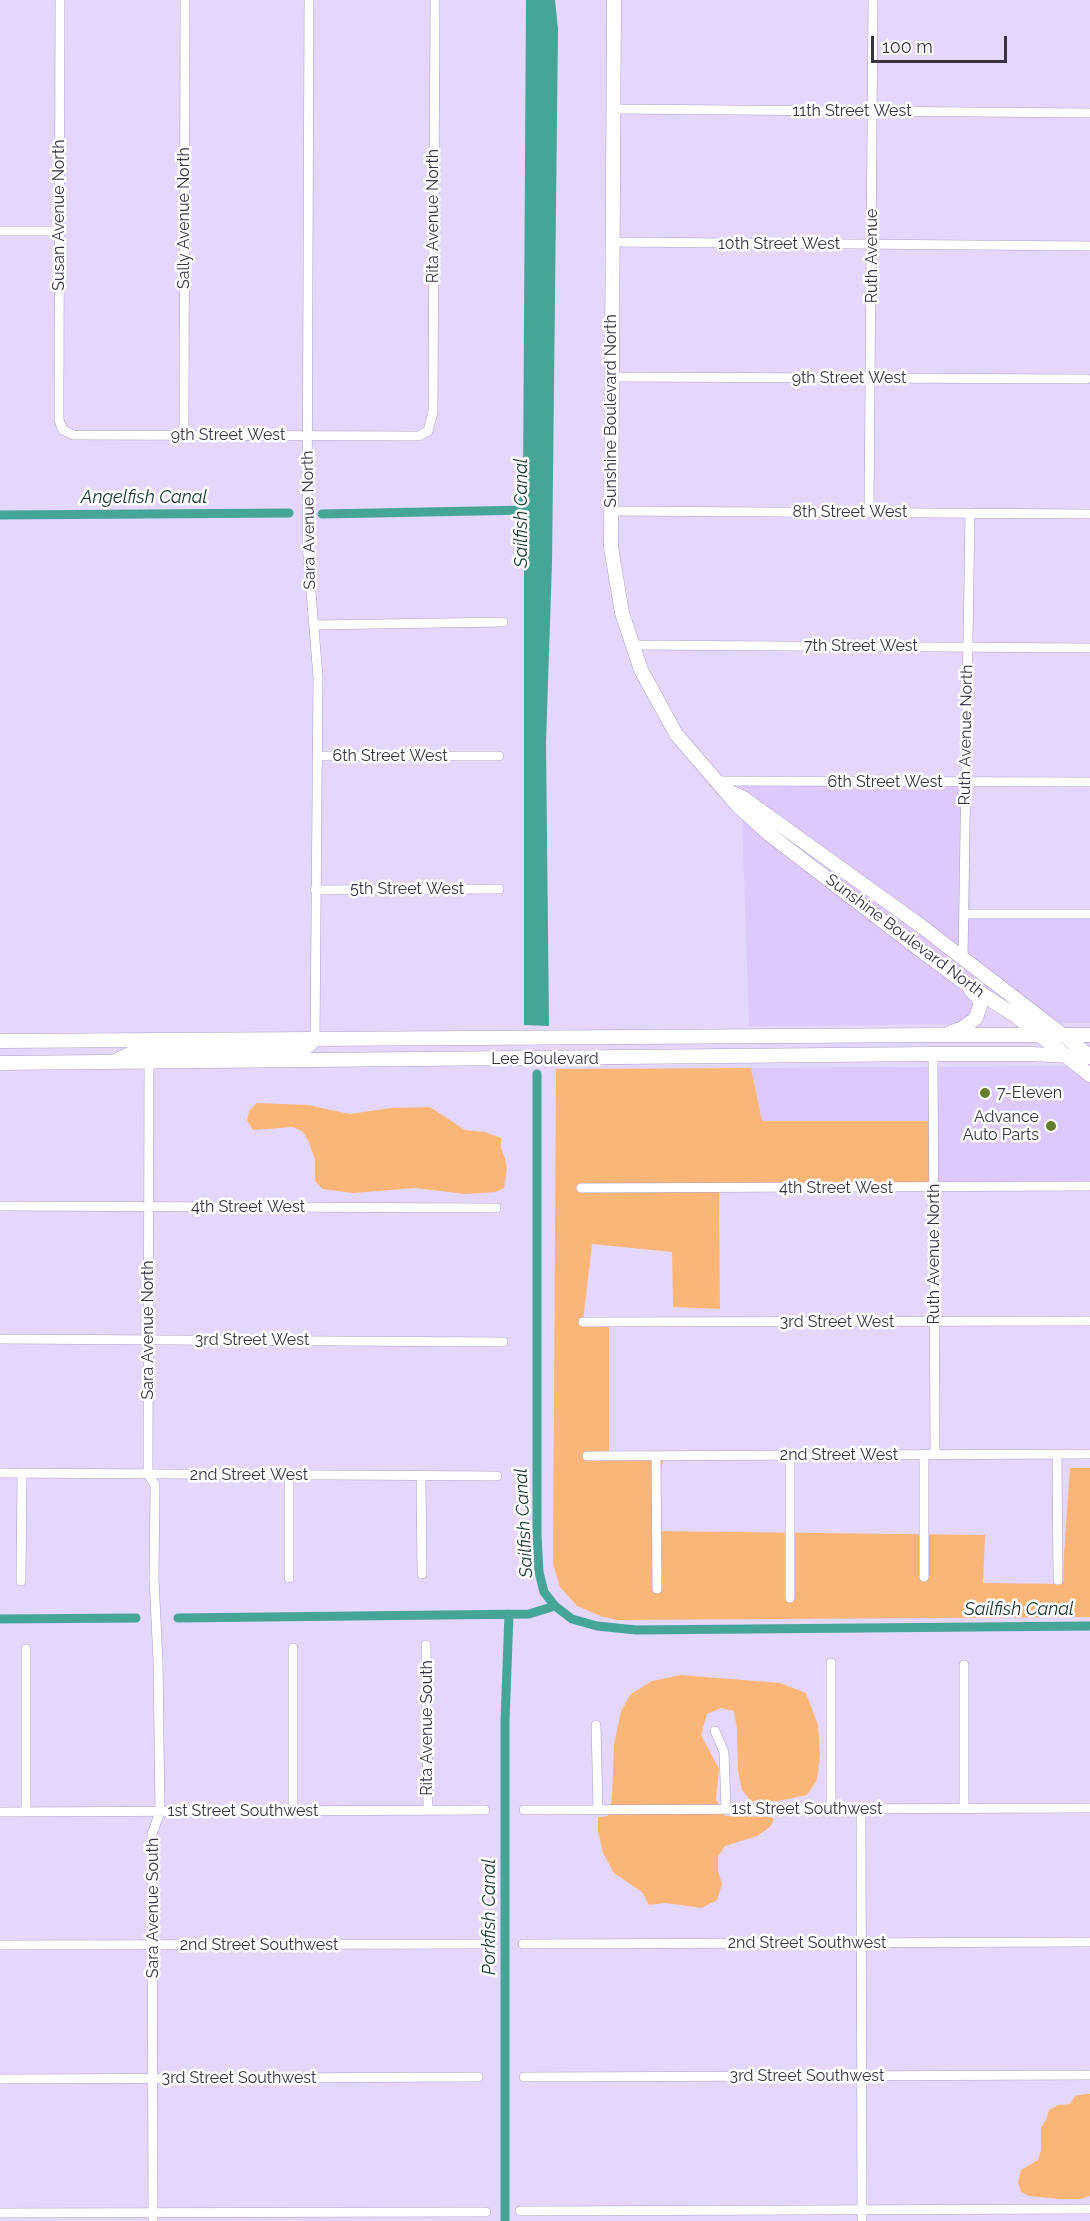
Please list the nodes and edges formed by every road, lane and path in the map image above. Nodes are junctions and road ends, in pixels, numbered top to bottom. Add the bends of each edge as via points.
1 (60, 0) edge
2 (184, 0) edge
3 (309, 0) edge
4 (435, 0) edge
5 (614, 0) edge
6 (873, 0) edge
7 (613, 109) junction
8 (873, 111) junction
9 (1090, 113) edge
10 (0, 231) edge
11 (59, 231) junction
12 (612, 242) junction
13 (873, 244) junction
14 (1090, 246) edge
15 (612, 377) junction
16 (872, 378) junction
17 (1087, 379) dead end
18 (63, 430) joint
19 (428, 431) joint
20 (184, 435) junction
21 (308, 435) junction
22 (611, 511) junction
23 (869, 512) junction
24 (970, 513) junction
25 (1090, 514) edge
26 (503, 622) dead end
27 (315, 625) junction
28 (632, 645) junction
29 (968, 647) junction
30 (1090, 648) edge
31 (318, 756) junction
32 (499, 756) dead end
33 (966, 782) junction
34 (1090, 782) edge
35 (721, 786) junction
36 (769, 834) junction
37 (841, 868) junction
38 (499, 889) dead end
39 (315, 890) junction
40 (842, 890) junction
41 (964, 914) junction
42 (1090, 914) edge
43 (963, 958) junction
44 (965, 983) junction
45 (944, 1035) junction
46 (1090, 1035) edge
47 (1041, 1036) junction
48 (1064, 1036) junction
49 (315, 1039) junction
50 (0, 1041) edge
51 (933, 1054) junction
52 (1067, 1057) junction
53 (1090, 1057) edge
54 (0, 1063) edge
55 (112, 1063) junction
56 (149, 1063) junction
57 (1090, 1075) edge
58 (1090, 1186) edge
59 (934, 1187) junction
60 (581, 1188) dead end
61 (0, 1206) edge
62 (149, 1206) junction
63 (496, 1208) dead end
64 (934, 1321) junction
65 (1090, 1321) edge
66 (584, 1322) dead end
67 (0, 1339) edge
68 (148, 1340) junction
69 (503, 1342) dead end
70 (924, 1454) junction
71 (935, 1454) junction
72 (1090, 1454) edge
73 (790, 1455) junction
74 (1057, 1455) junction
75 (587, 1456) dead end
76 (656, 1456) junction
77 (0, 1473) edge
78 (22, 1473) junction
79 (148, 1474) junction
80 (289, 1475) junction
81 (421, 1476) junction
82 (497, 1476) dead end
83 (422, 1574) dead end
84 (924, 1577) dead end
85 (288, 1578) dead end
86 (1058, 1580) dead end
87 (21, 1581) dead end
88 (657, 1589) dead end
89 (155, 1596) joint
90 (790, 1598) dead end
91 (426, 1645) dead end
92 (293, 1648) dead end
93 (26, 1649) dead end
94 (831, 1663) dead end
95 (964, 1665) dead end
96 (596, 1725) dead end
97 (715, 1731) dead end
98 (964, 1808) junction
99 (1090, 1808) edge
100 (598, 1809) junction
101 (726, 1809) junction
102 (831, 1809) junction
103 (861, 1809) junction
104 (428, 1810) junction
105 (485, 1810) dead end
106 (524, 1810) dead end
107 (293, 1811) junction
108 (0, 1812) edge
109 (26, 1812) junction
110 (160, 1812) junction
111 (861, 1942) junction
112 (1090, 1942) edge
113 (483, 1944) dead end
114 (523, 1944) dead end
115 (0, 1945) edge
116 (152, 1945) junction
117 (1090, 2075) edge
118 (862, 2076) junction
119 (478, 2077) dead end
120 (524, 2077) dead end
121 (153, 2078) junction
122 (0, 2079) edge
123 (1090, 2209) edge
124 (862, 2210) junction
125 (520, 2211) dead end
126 (486, 2212) dead end
127 (0, 2213) edge
128 (153, 2216) edge
129 (862, 2221) edge

1 - 11 street, Susan Avenue North
2 - 20 street, Sally Avenue North
3 - 21 street, Sara Avenue North
4 - 19 street, Rita Avenue North via 433,412
5 - 7 main road, Sunshine Boulevard North
6 - 8 street, Ruth Avenue
7 - 8 street, 11th Street West
7 - 12 main road, Sunshine Boulevard North
8 - 9 street, 11th Street West
8 - 13 street, Ruth Avenue
10 - 11 street
11 - 18 street, Susan Avenue North via 58,388
12 - 13 street, 10th Street West
12 - 15 main road, Sunshine Boulevard North
13 - 14 street, 10th Street West
13 - 16 street, Ruth Avenue
15 - 16 street, 9th Street West
15 - 22 main road, Sunshine Boulevard North
16 - 17 street, 9th Street West
16 - 23 street, Ruth Avenue
18 - 20 street, 9th Street West via 73,435
19 - 21 street, 9th Street West via 419,436
20 - 21 street, 9th Street West
21 - 27 street, Sara Avenue North via 308,570
22 - 23 street, 8th Street West
22 - 28 main road, Sunshine Boulevard North via 616,590
23 - 24 street, 8th Street West
24 - 25 street, 8th Street West
24 - 29 street, Ruth Avenue North
26 - 27 street
27 - 31 street, Sara Avenue North
28 - 29 street, 7th Street West
28 - 35 main road, Sunshine Boulevard North via 663,714
29 - 30 street, 7th Street West
29 - 33 street, Ruth Avenue North
31 - 32 street, 6th Street West
31 - 39 street, Sara Avenue North
33 - 34 street, 6th Street West
33 - 35 street, 6th Street West
33 - 41 street, Ruth Avenue North
35 - 36 main road, Sunshine Boulevard North
35 - 37 main road, Sunshine Boulevard North
36 - 37 main road via 783,838 831,870
36 - 40 main road, Sunshine Boulevard North
37 - 40 main road
37 - 43 main road, Sunshine Boulevard North
38 - 39 street, 5th Street West
39 - 49 street, Sara Avenue North
40 - 44 main road, Sunshine Boulevard North
41 - 42 street
41 - 43 street, Ruth Avenue North
43 - 48 main road, Sunshine Boulevard North
44 - 45 main road via 980,1000 976,1018
44 - 47 main road, Sunshine Boulevard North
45 - 47 main road, Lee Boulevard
45 - 49 main road, Lee Boulevard
46 - 48 main road, Lee Boulevard
47 - 48 main road, Lee Boulevard
47 - 52 main road, Sunshine Boulevard North
48 - 53 main road, Sunshine Boulevard North
49 - 50 main road, Lee Boulevard
49 - 55 main road via 308,1046 290,1050 136,1051
51 - 52 main road, Lee Boulevard
51 - 56 main road, Lee Boulevard
51 - 59 street, Ruth Avenue North
52 - 53 main road, Lee Boulevard
52 - 57 main road, Sunshine Boulevard North
54 - 55 main road, Lee Boulevard
55 - 56 main road, Lee Boulevard
56 - 62 street, Sara Avenue North
58 - 59 street, 4th Street West
59 - 60 street, 4th Street West
59 - 64 street, Ruth Avenue North
61 - 62 street, 4th Street West
62 - 63 street, 4th Street West
62 - 68 street, Sara Avenue North
64 - 65 street, 3rd Street West
64 - 66 street, 3rd Street West
64 - 71 street, Ruth Avenue North
67 - 68 street, 3rd Street West
68 - 69 street, 3rd Street West
68 - 79 street, Sara Avenue North
70 - 71 street, 2nd Street West
70 - 73 street, 2nd Street West
70 - 84 street
71 - 74 street, 2nd Street West
72 - 74 street, 2nd Street West
73 - 76 street, 2nd Street West
73 - 90 street
74 - 86 street
75 - 76 street, 2nd Street West
76 - 88 street
77 - 78 street, 2nd Street West
78 - 79 street, 2nd Street West
78 - 87 street
79 - 80 street, 2nd Street West
79 - 89 street, Sara Avenue North via 155,1485
80 - 81 street, 2nd Street West
80 - 85 street
81 - 82 street, 2nd Street West
81 - 83 street
89 - 110 street, Sara Avenue South
91 - 104 street, Rita Avenue South
92 - 107 street
93 - 109 street
94 - 102 street
95 - 98 street
96 - 100 street
97 - 101 street via 724,1752
98 - 99 street, 1st Street Southwest
98 - 103 street, 1st Street Southwest
100 - 101 street, 1st Street Southwest
100 - 106 street, 1st Street Southwest
101 - 102 street, 1st Street Southwest
102 - 103 street, 1st Street Southwest
103 - 111 street
104 - 105 street, 1st Street Southwest
104 - 107 street, 1st Street Southwest
107 - 110 street, 1st Street Southwest
108 - 109 street, 1st Street Southwest
109 - 110 street, 1st Street Southwest
110 - 116 street, Sara Avenue South via 152,1834
111 - 112 street, 2nd Street Southwest
111 - 114 street, 2nd Street Southwest
111 - 118 street
113 - 116 street, 2nd Street Southwest
115 - 116 street, 2nd Street Southwest
116 - 121 street, Sara Avenue South
117 - 118 street, 3rd Street Southwest
118 - 120 street, 3rd Street Southwest
118 - 124 street
119 - 121 street, 3rd Street Southwest
121 - 122 street, 3rd Street Southwest
121 - 128 street, Sara Avenue South
123 - 124 street
124 - 125 street
124 - 129 street
126 - 128 street
127 - 128 street

